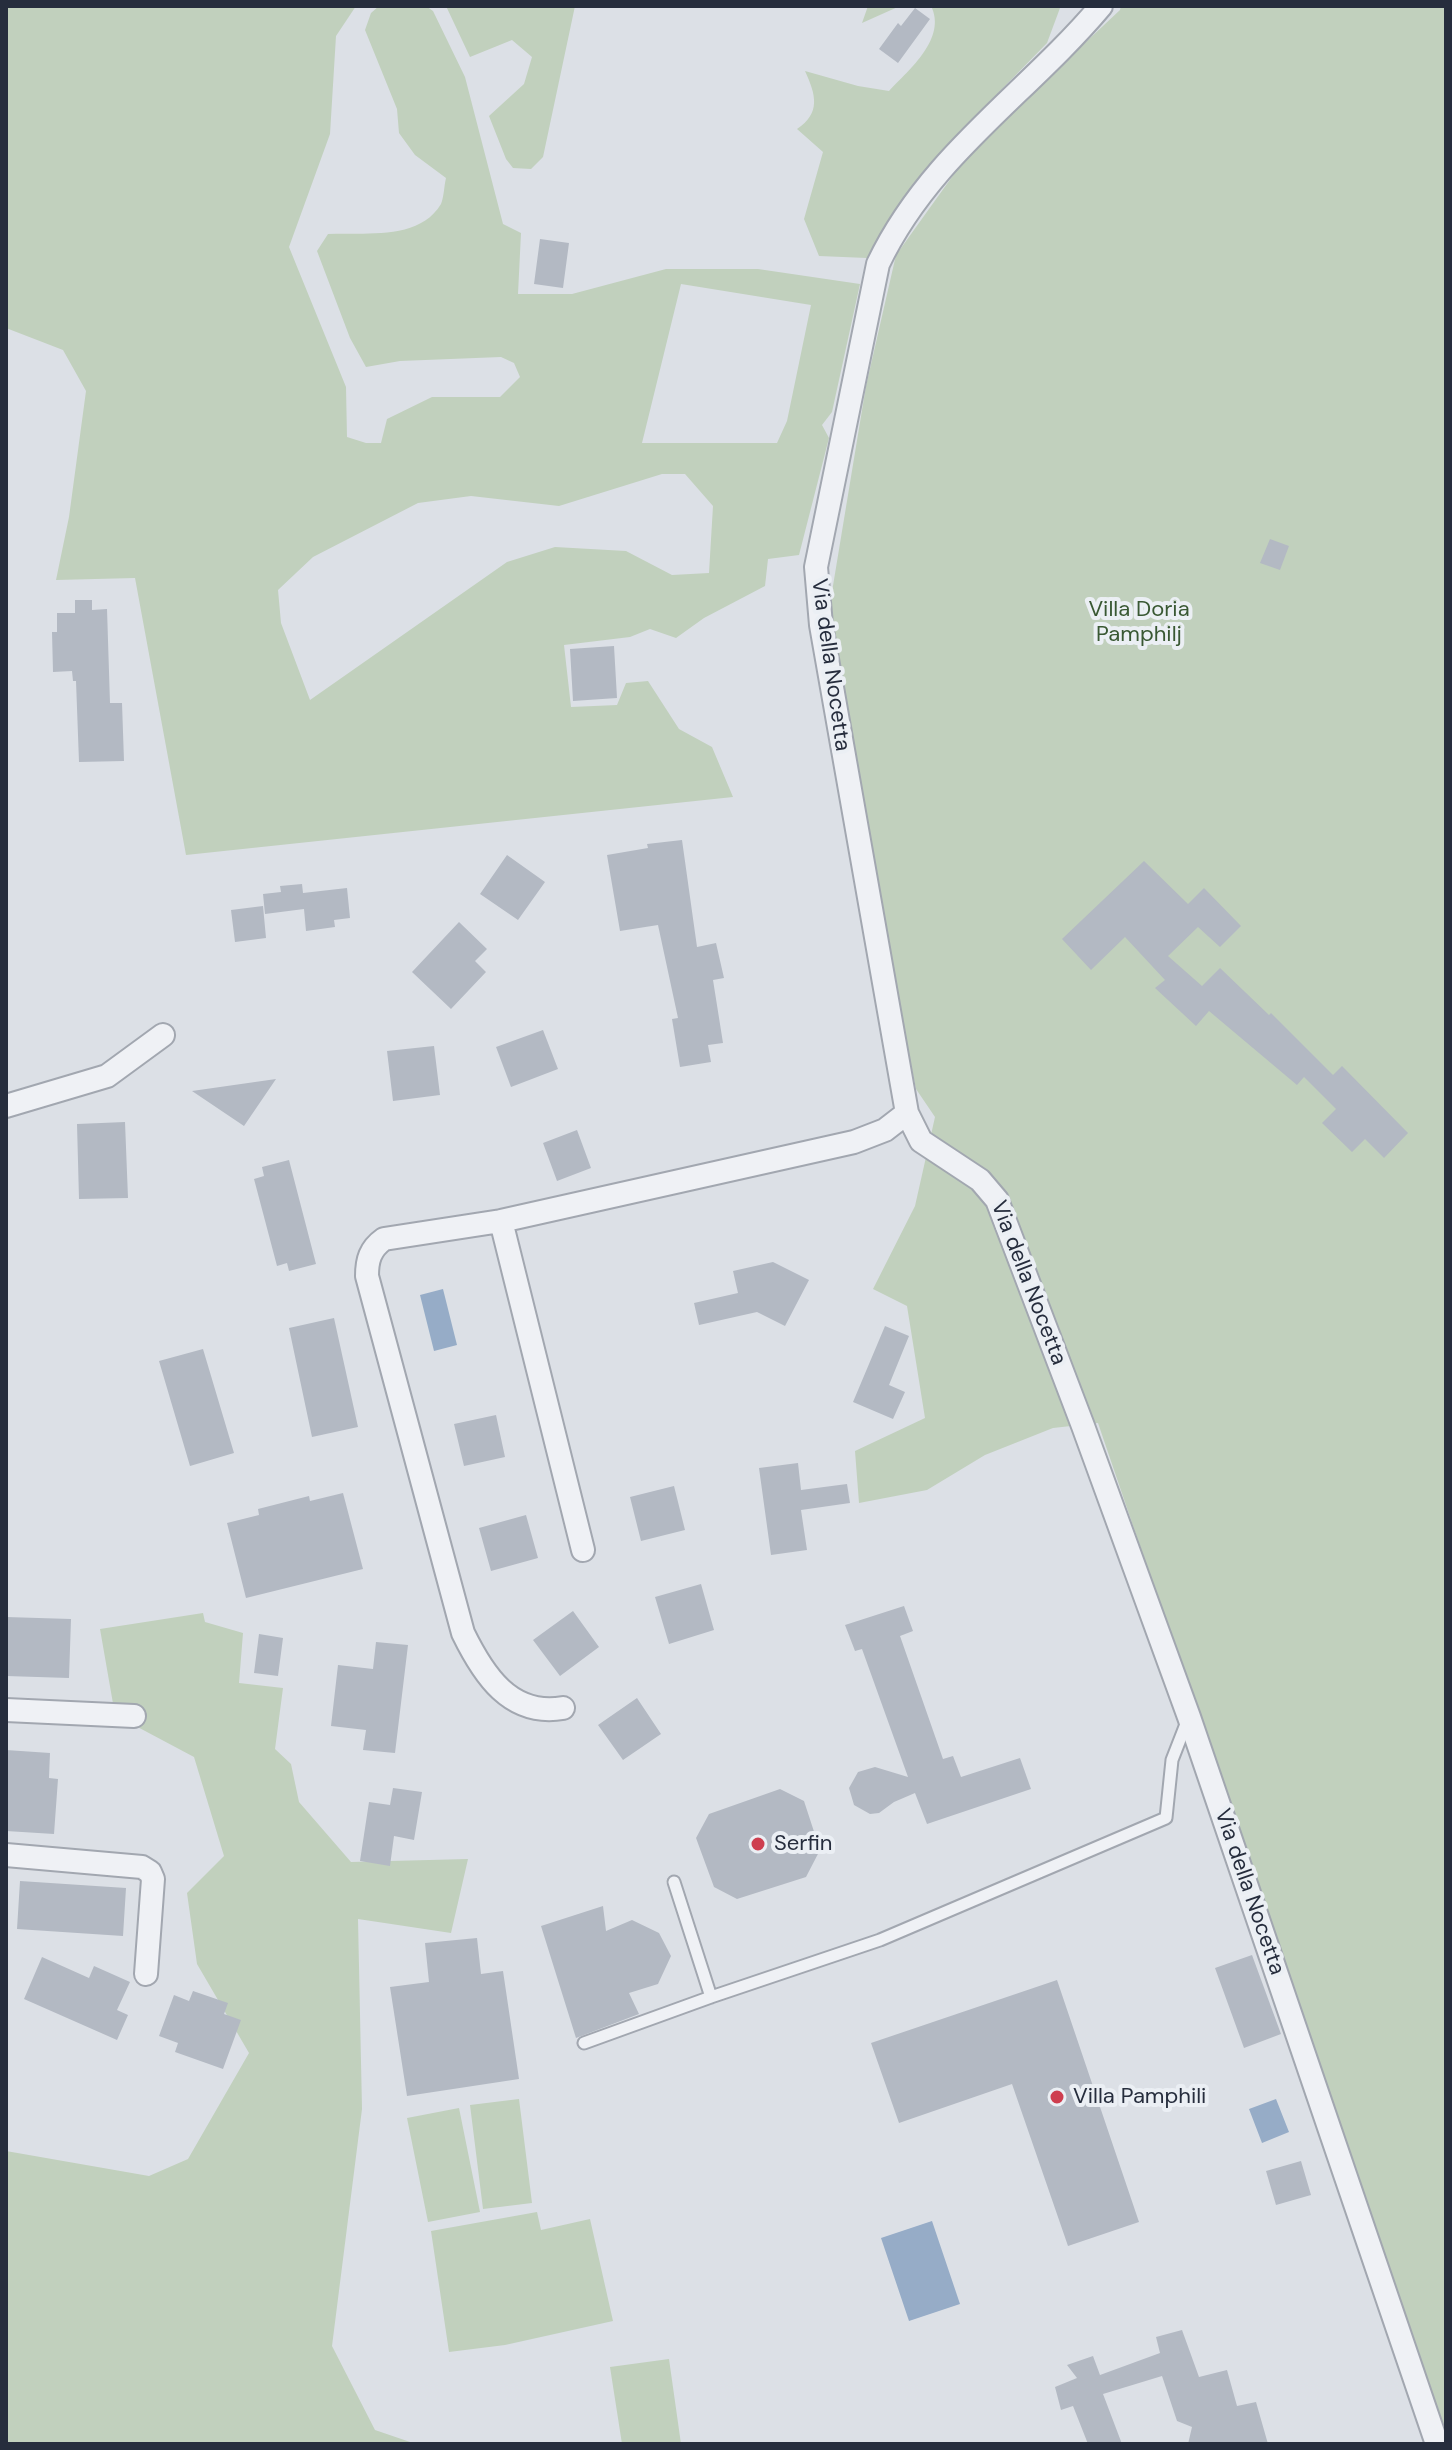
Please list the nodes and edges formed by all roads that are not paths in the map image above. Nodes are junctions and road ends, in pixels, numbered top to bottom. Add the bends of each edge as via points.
1 (1101, 6) edge
2 (163, 1035) dead end
3 (6, 1106) edge
4 (907, 1113) junction
5 (501, 1221) junction
6 (583, 1550) dead end
7 (563, 1708) dead end
8 (6, 1710) edge
9 (134, 1716) dead end
10 (1189, 1717) junction
11 (6, 1855) edge
12 (674, 1882) dead end
13 (146, 1974) dead end
14 (711, 1997) junction
15 (584, 2043) dead end
16 (1437, 2444) edge

1 - 4 street, Via della Nocetta via 941,167 886,248 878,264 816,567 826,656
2 - 3 street via 107,1076
4 - 5 street via 885,1130 854,1142
4 - 10 street, Via della Nocetta via 921,1141 980,1180 997,1200
5 - 6 street
5 - 7 street via 384,1239 369,1256 367,1276 463,1633 509,1698 543,1711
8 - 9 street
10 - 14 lane via 1172,1760 1166,1818 880,1940
10 - 16 street, Via della Nocetta
11 - 13 street via 142,1867 150,1872
12 - 14 lane
14 - 15 lane

